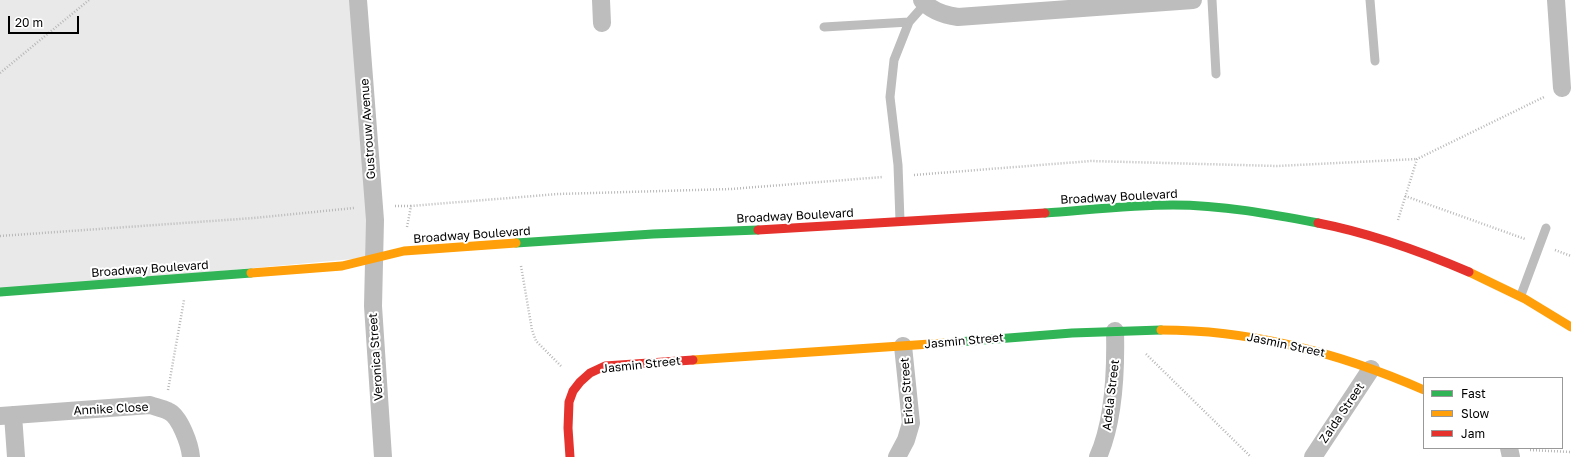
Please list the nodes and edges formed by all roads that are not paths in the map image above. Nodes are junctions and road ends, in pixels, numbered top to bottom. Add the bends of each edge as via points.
1 (358, 0) edge
2 (601, 0) edge
3 (1193, 0) edge
4 (1212, 0) edge
5 (1370, 0) edge
6 (1556, 0) edge
7 (923, 2) edge
8 (909, 22) junction
9 (602, 23) dead end
10 (824, 27) dead end
11 (1375, 61) dead end
12 (1216, 74) dead end
13 (1562, 88) road end
14 (900, 222) junction
15 (1546, 228) dead end
16 (374, 258) junction
17 (0, 292) edge
18 (1520, 296) junction
19 (1571, 326) edge
20 (1115, 331) junction
21 (903, 346) junction
22 (1371, 369) junction
23 (1423, 390) edge
24 (7, 415) edge
25 (16, 457) edge
26 (191, 457) edge
27 (384, 457) edge
28 (570, 457) edge
29 (897, 457) edge
30 (1098, 457) edge
31 (1313, 457) edge

1 - 16 street, Gustrouw Avenue via 375,220
2 - 9 street
3 - 7 street via 958,16 935,11
4 - 12 lane
5 - 11 lane
6 - 13 street
7 - 8 lane
8 - 10 lane
8 - 14 lane via 894,60 890,97 898,165
14 - 16 street, Broadway Boulevard via 653,234 404,251
14 - 18 street, Broadway Boulevard via 1173,205 1204,206 1296,217 1361,232 1471,271
15 - 18 lane
16 - 17 street, Broadway Boulevard via 342,266
16 - 27 street, Veronica Street via 373,306
18 - 19 street, Broadway Boulevard
20 - 21 street, Jasmin Street
20 - 22 street, Jasmin Street via 1187,330 1261,338 1333,355
20 - 30 street, Adela Street via 1116,361 1108,428
21 - 28 street, Jasmin Street via 605,366 586,375 572,391 566,411
21 - 29 street, Erica Street via 911,423
22 - 23 street, Jasmin Street
22 - 31 street, Zaida Street
24 - 25 street
24 - 26 street, Annike Close via 150,405 169,411 180,424 190,446

